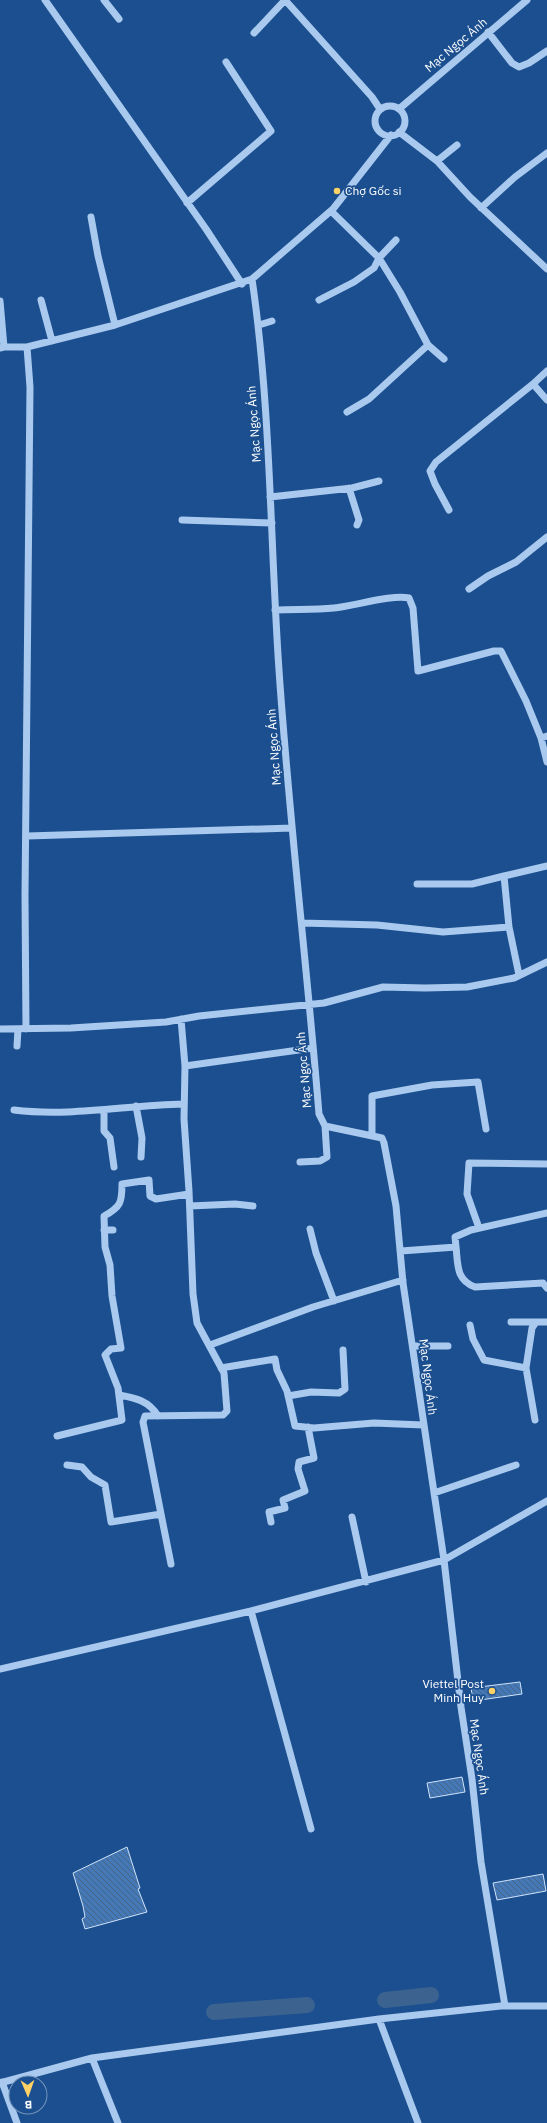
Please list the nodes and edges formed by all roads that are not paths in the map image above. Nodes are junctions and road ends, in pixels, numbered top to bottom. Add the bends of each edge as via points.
1 (45, 0) edge
2 (104, 0) edge
3 (285, 0) edge
4 (527, 0) edge
5 (119, 19) dead end
6 (488, 32) junction
7 (254, 33) dead end
8 (547, 50) edge
9 (226, 62) dead end
10 (380, 109) junction
11 (399, 109) junction
12 (400, 132) junction
13 (391, 136) junction
14 (457, 145) dead end
15 (547, 153) edge
16 (437, 161) junction
17 (187, 203) junction
18 (481, 208) junction
19 (331, 211) junction
20 (91, 217) dead end
21 (396, 240) dead end
22 (379, 258) junction
23 (547, 269) edge
24 (252, 279) junction
25 (242, 284) junction
26 (0, 300) edge
27 (41, 300) dead end
28 (319, 300) dead end
29 (272, 321) dead end
30 (115, 324) junction
31 (259, 325) junction
32 (52, 341) junction
33 (428, 345) junction
34 (27, 347) junction
35 (2, 348) edge
36 (444, 359) dead end
37 (547, 371) edge
38 (533, 384) junction
39 (547, 400) edge
40 (347, 412) dead end
41 (379, 481) dead end
42 (349, 488) junction
43 (270, 496) junction
44 (449, 510) dead end
45 (182, 520) dead end
46 (272, 523) junction
47 (357, 525) dead end
48 (547, 537) edge
49 (469, 589) dead end
50 (275, 610) junction
51 (544, 737) edge
52 (547, 762) edge
53 (292, 828) junction
54 (27, 836) junction
55 (547, 866) edge
56 (504, 876) junction
57 (417, 884) dead end
58 (302, 923) junction
59 (509, 927) junction
60 (547, 962) edge
61 (519, 975) junction
62 (310, 1004) junction
63 (181, 1019) junction
64 (0, 1029) edge
65 (22, 1029) junction
66 (17, 1046) dead end
67 (313, 1048) junction
68 (185, 1066) junction
69 (183, 1104) junction
70 (136, 1106) junction
71 (14, 1110) dead end
72 (104, 1110) junction
73 (325, 1126) junction
74 (486, 1129) dead end
75 (372, 1136) junction
76 (141, 1157) dead end
77 (300, 1162) dead end
78 (547, 1164) edge
79 (114, 1167) dead end
80 (189, 1194) junction
81 (190, 1206) junction
82 (253, 1206) dead end
83 (547, 1213) edge
84 (479, 1228) junction
85 (310, 1229) dead end
86 (104, 1230) junction
87 (113, 1230) dead end
88 (456, 1247) junction
89 (401, 1251) junction
90 (403, 1280) junction
91 (547, 1288) edge
92 (334, 1300) junction
93 (511, 1322) dead end
94 (536, 1322) junction
95 (547, 1322) edge
96 (470, 1324) dead end
97 (210, 1345) junction
98 (414, 1346) junction
99 (448, 1346) dead end
100 (343, 1350) dead end
101 (222, 1368) junction
102 (526, 1368) junction
103 (119, 1395) junction
104 (288, 1396) junction
105 (158, 1416) junction
106 (534, 1420) dead end
107 (423, 1424) junction
108 (308, 1427) junction
109 (57, 1436) dead end
110 (67, 1465) dead end
111 (516, 1465) dead end
112 (434, 1493) junction
113 (547, 1501) edge
114 (161, 1514) junction
115 (352, 1518) dead end
116 (271, 1522) dead end
117 (444, 1560) junction
118 (171, 1564) dead end
119 (366, 1582) junction
120 (251, 1612) junction
121 (0, 1669) edge
122 (311, 1830) dead end
123 (505, 2006) junction
124 (547, 2006) edge
125 (379, 2019) junction
126 (92, 2058) junction
127 (1, 2082) edge
128 (17, 2123) edge
129 (118, 2123) edge
130 (418, 2123) edge

1 - 17 street
2 - 5 street
3 - 7 street
3 - 10 street
4 - 6 street, Mạc Ngọc Ánh
6 - 8 street via 512,63 519,67 529,64
6 - 11 street, Mạc Ngọc Ánh
9 - 17 street via 271,131
10 - 11 street via 390,106
10 - 13 street via 376,117 376,126 382,133
11 - 12 street via 405,116 405,125
12 - 13 street
12 - 16 street
13 - 19 street
14 - 16 street
15 - 18 street via 515,177
16 - 18 street
17 - 25 street
18 - 23 street
19 - 22 street
19 - 24 street
20 - 30 street
21 - 22 street
22 - 28 street via 374,268
22 - 33 street
24 - 25 street
24 - 31 street, Mạc Ngọc Ánh
25 - 30 street
26 - 35 street
27 - 32 street
29 - 31 street
30 - 32 street
31 - 43 street, Mạc Ngọc Ánh
32 - 34 street
33 - 36 street
33 - 40 street via 369,399
34 - 35 street
34 - 54 street via 30,360
37 - 38 street
38 - 39 street
38 - 44 street via 436,462 430,471
41 - 42 street
42 - 43 street
42 - 47 street via 358,520
43 - 46 street, Mạc Ngọc Ánh
45 - 46 street
46 - 50 street, Mạc Ngọc Ánh
48 - 49 street via 516,562
50 - 51 street via 333,608 400,596 409,598 413,608 418,671 501,651
50 - 53 street, Mạc Ngọc Ánh
51 - 52 street
53 - 54 street
53 - 58 street, Mạc Ngọc Ánh
54 - 65 street
55 - 56 street
56 - 57 street via 472,884
56 - 59 street
58 - 59 street via 377,925 442,932
58 - 62 street, Mạc Ngọc Ánh
59 - 61 street
60 - 61 street
61 - 62 street via 467,987 383,987 324,1003
62 - 63 street
62 - 67 street, Mạc Ngọc Ánh
63 - 65 street
63 - 68 street
64 - 65 street
65 - 66 street
67 - 68 street
67 - 73 street, Mạc Ngọc Ánh via 319,1114
68 - 69 street
69 - 70 street
69 - 80 street
70 - 72 street
70 - 76 street via 142,1138
71 - 72 street via 73,1113
72 - 79 street via 104,1131 110,1138
73 - 75 street, Mạc Ngọc Ánh
73 - 77 street via 326,1157 320,1161
74 - 75 street via 478,1082 432,1085 372,1096
75 - 89 street, Mạc Ngọc Ánh via 382,1138 384,1143 396,1206
78 - 84 street via 469,1163 467,1194
80 - 81 street
80 - 86 street via 156,1199 150,1196 149,1180 122,1184 119,1206 104,1216
81 - 82 street
81 - 97 street via 197,1323
83 - 84 street
84 - 88 street via 455,1237
85 - 92 street via 316,1253
86 - 87 street
86 - 103 street via 121,1348 111,1349 105,1355
88 - 89 street
88 - 91 street via 461,1278 467,1284 475,1287 544,1282
89 - 90 street, Mạc Ngọc Ánh
90 - 92 street
90 - 98 street, Mạc Ngọc Ánh
92 - 97 street
93 - 94 street
94 - 95 street
94 - 102 street via 532,1328
96 - 102 street via 473,1339 484,1360
97 - 101 street
98 - 99 street
98 - 107 street, Mạc Ngọc Ánh
100 - 104 street via 345,1389 339,1393 310,1392
101 - 104 street via 275,1359
101 - 105 street via 227,1411 223,1415
102 - 106 street
103 - 105 street via 139,1399 152,1407
103 - 109 street via 122,1420
104 - 108 street via 295,1426
105 - 114 street via 145,1416 144,1422
107 - 108 street via 374,1423
107 - 112 street, Mạc Ngọc Ánh
108 - 116 street via 314,1458 300,1462 298,1469 305,1491 283,1500 284,1508 269,1512
110 - 114 street via 82,1467 105,1486 111,1522
111 - 112 street
112 - 117 street, Mạc Ngọc Ánh
113 - 117 street
114 - 118 street
115 - 119 street
117 - 119 street
117 - 123 street, Mạc Ngọc Ánh via 460,1708 472,1779 481,1862
119 - 120 street
120 - 121 street
120 - 122 street
123 - 124 street
123 - 125 street
125 - 126 street
125 - 130 street
126 - 127 street
126 - 129 street
127 - 128 street

